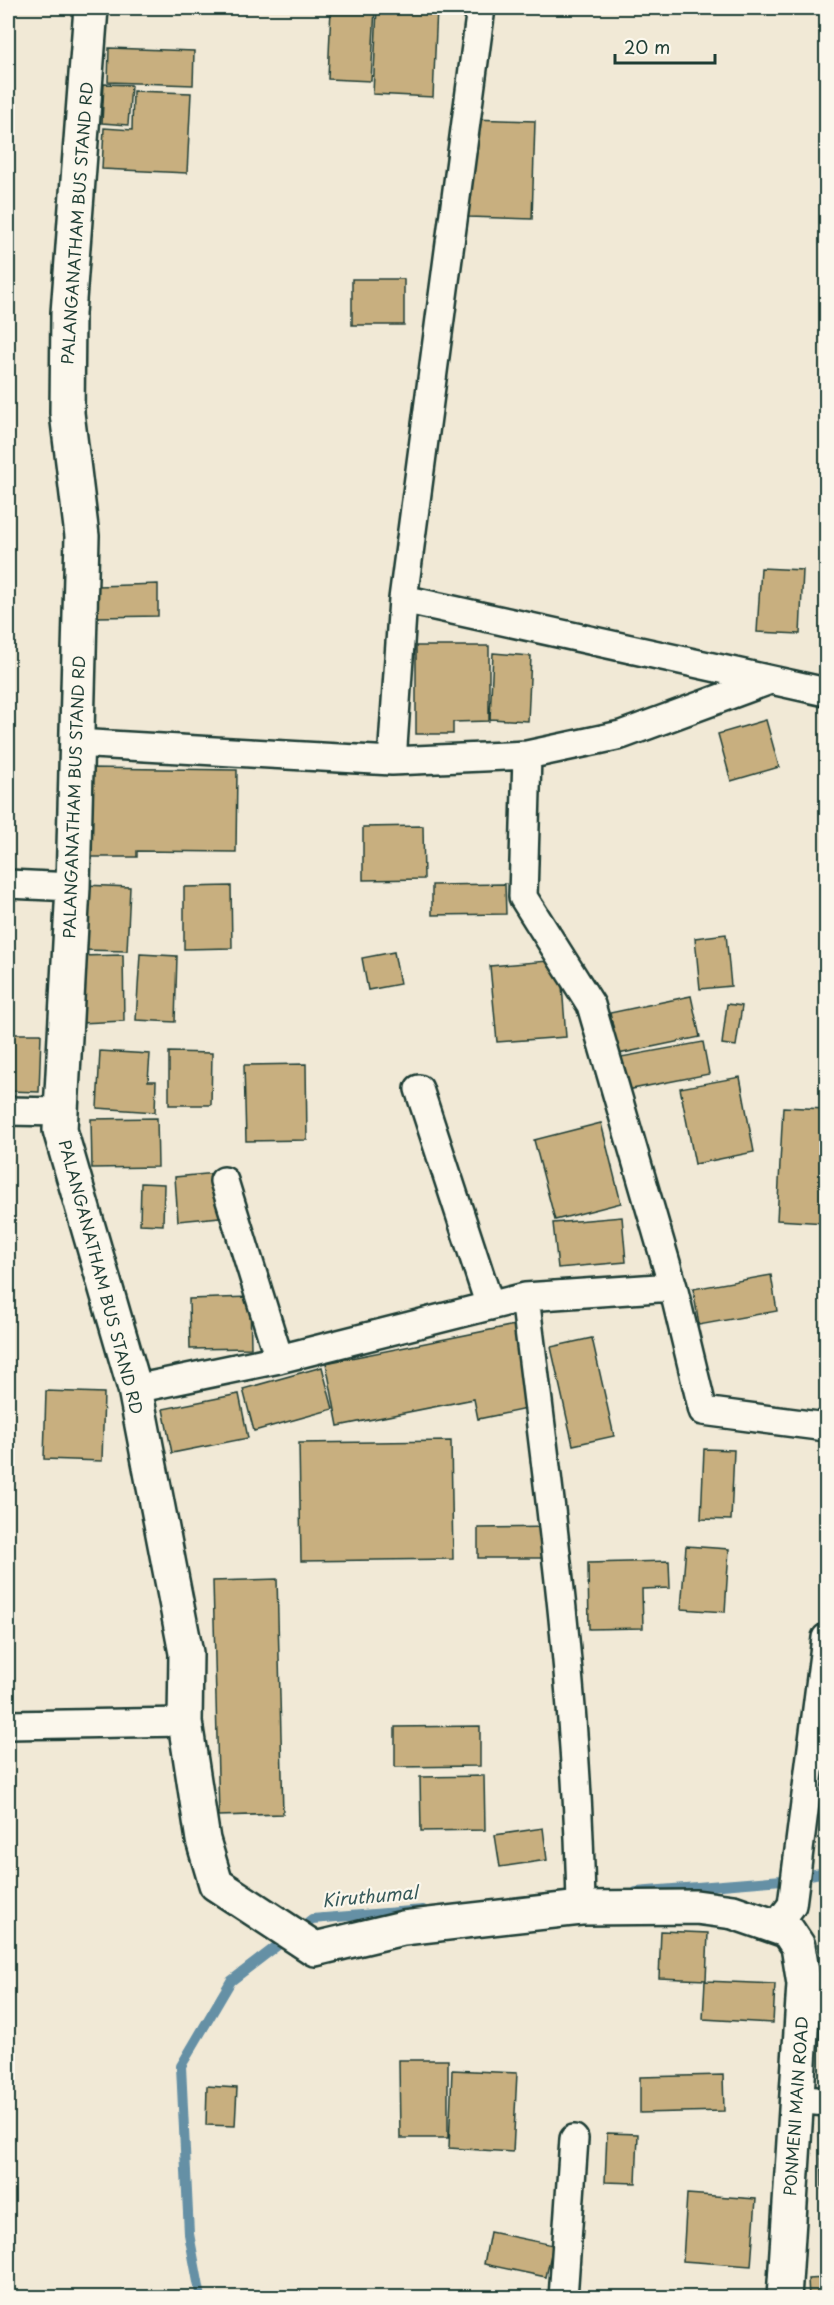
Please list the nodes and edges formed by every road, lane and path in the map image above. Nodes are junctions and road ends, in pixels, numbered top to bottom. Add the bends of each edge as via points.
1 (91, 8) edge
2 (481, 8) edge
3 (403, 598) junction
4 (770, 680) junction
5 (826, 692) edge
6 (75, 743) junction
7 (527, 755) junction
8 (392, 761) junction
9 (8, 884) edge
10 (74, 887) junction
11 (419, 1089) dead end
12 (8, 1111) edge
13 (61, 1112) junction
14 (224, 1181) dead end
15 (673, 1287) junction
16 (525, 1297) junction
17 (490, 1306) junction
18 (279, 1359) junction
19 (135, 1389) junction
20 (826, 1427) edge
21 (826, 1638) edge
22 (185, 1722) junction
23 (8, 1725) edge
24 (581, 1908) junction
25 (784, 1915) junction
26 (811, 2101) edge
27 (574, 2139) dead end
28 (563, 2298) edge
29 (784, 2298) edge

1 - 6 street, PALANGANATHAM BUS STAND RD via 68,313 67,413 82,536
2 - 3 street
3 - 4 street
3 - 8 street
4 - 5 street
4 - 7 street via 621,735
6 - 8 street
6 - 10 street, PALANGANATHAM BUS STAND RD
7 - 8 street
7 - 15 street via 523,897 591,1005
9 - 10 street
10 - 13 street, PALANGANATHAM BUS STAND RD
11 - 17 street
12 - 13 street
13 - 19 street, PALANGANATHAM BUS STAND RD via 60,1130
14 - 18 street
15 - 16 street
15 - 20 street via 703,1411
16 - 17 street
16 - 24 street via 554,1532 580,1818
17 - 18 street
18 - 19 street
19 - 22 street, PALANGANATHAM BUS STAND RD via 186,1653
21 - 25 street via 802,1839
22 - 23 street
22 - 24 street, PALANGANATHAM BUS STAND RD via 204,1840 216,1884 315,1949 403,1928
24 - 25 street, PALANGANATHAM BUS STAND RD via 696,1907
25 - 26 street, PONMENI MAIN ROAD via 798,1946 804,1984
26 - 29 street, PONMENI MAIN ROAD
27 - 28 street

